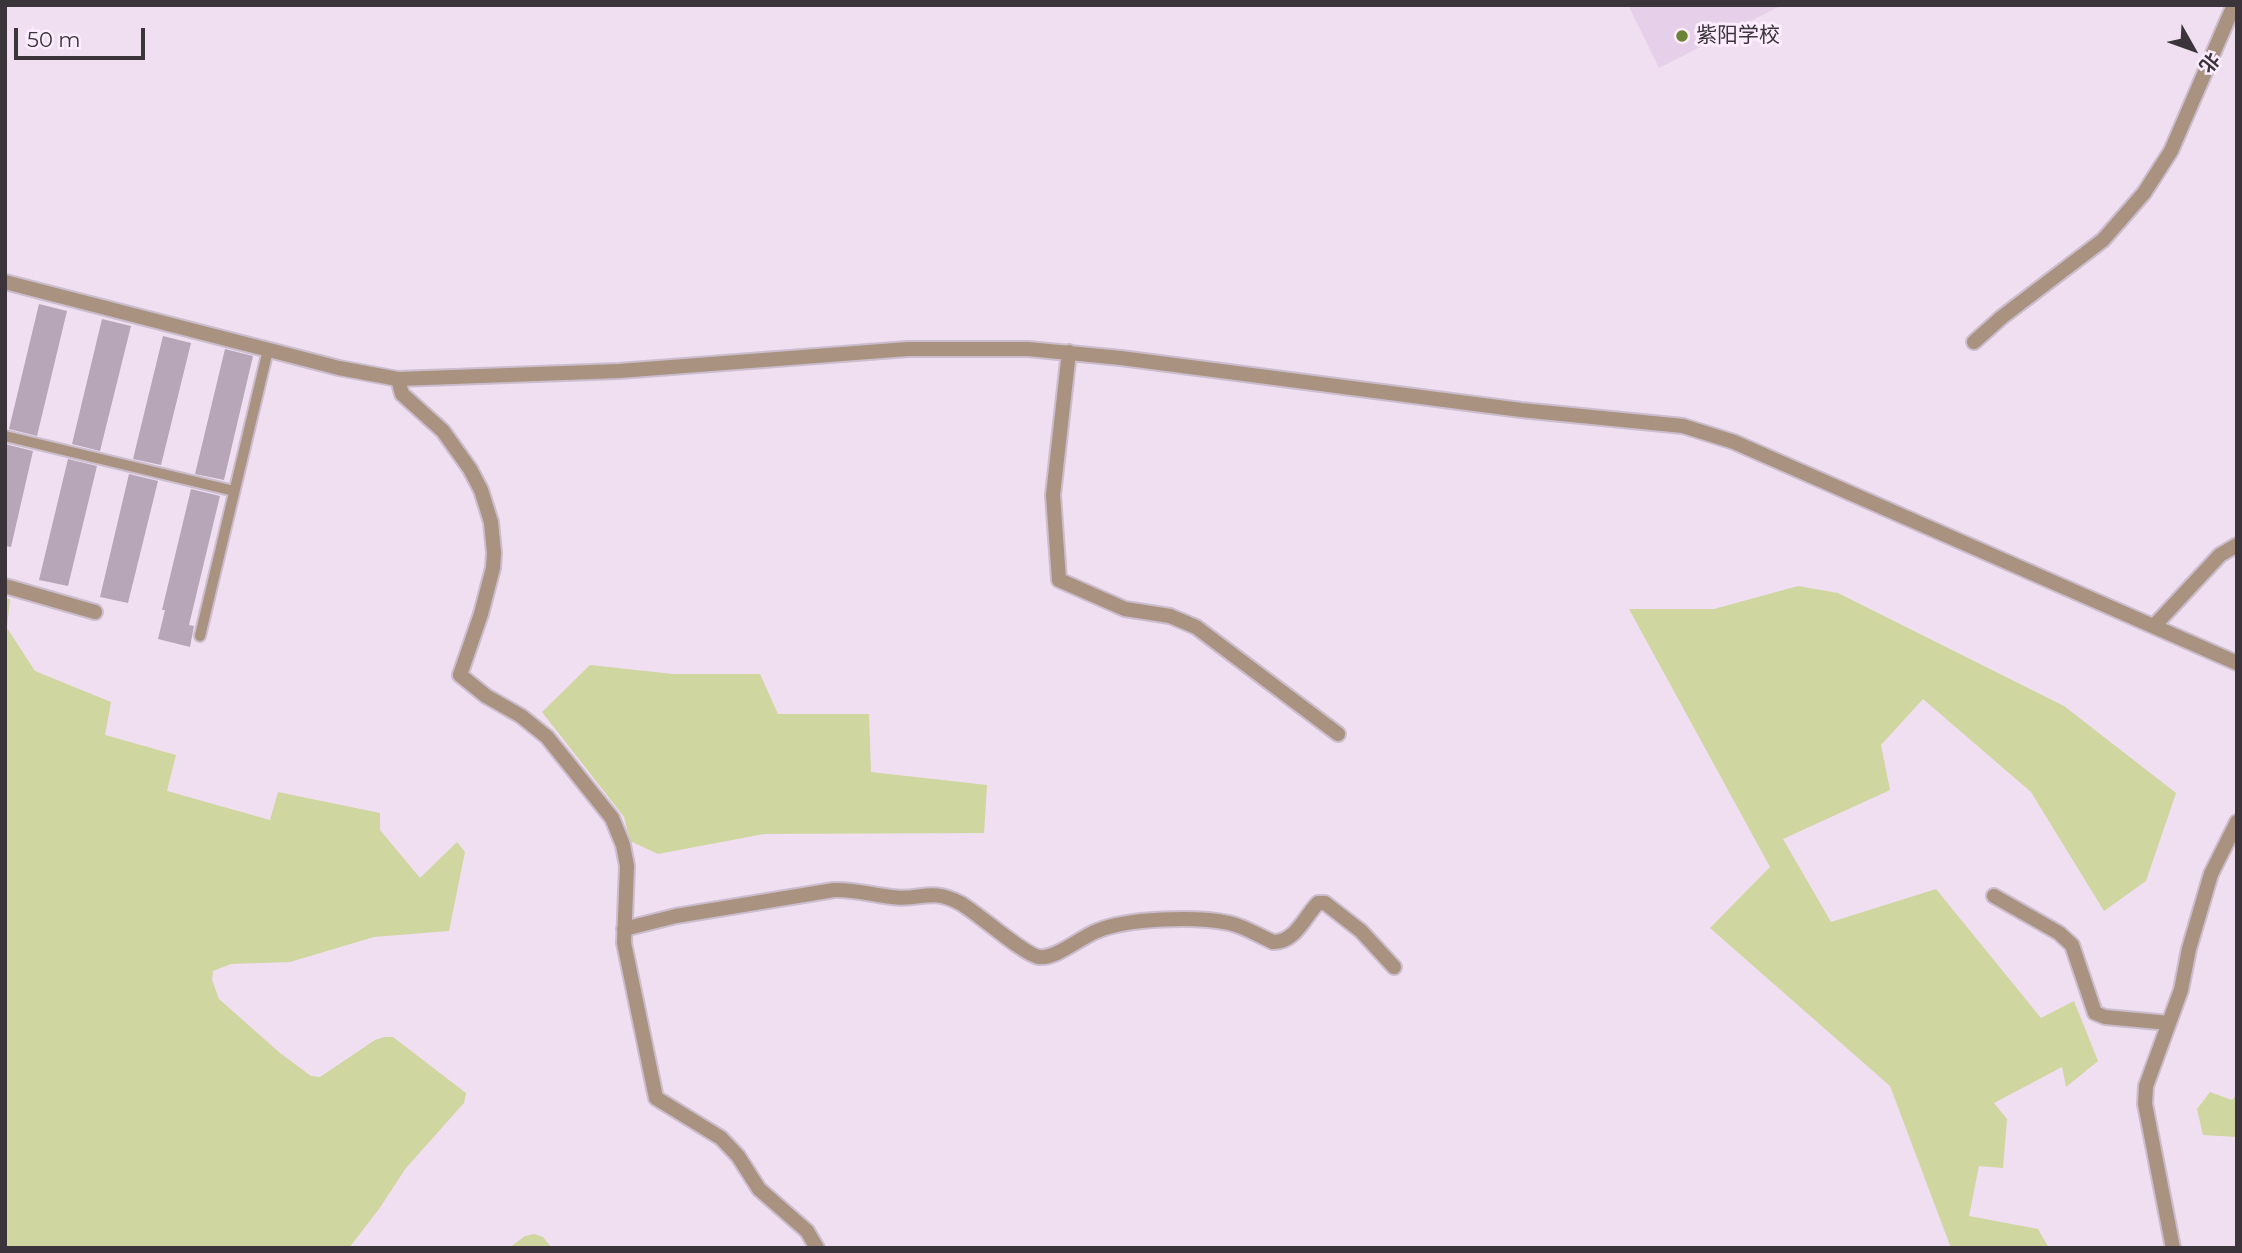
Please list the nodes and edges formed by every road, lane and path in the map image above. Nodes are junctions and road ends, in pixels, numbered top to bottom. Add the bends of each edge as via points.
1 (2234, 5) edge
2 (5, 282) edge
3 (1974, 342) dead end
4 (268, 350) junction
5 (1069, 352) junction
6 (398, 379) junction
7 (5, 436) edge
8 (234, 491) junction
9 (2237, 545) edge
10 (5, 586) edge
11 (95, 612) dead end
12 (2154, 626) junction
13 (200, 636) dead end
14 (2237, 663) edge
15 (1338, 734) dead end
16 (2237, 822) edge
17 (1994, 896) dead end
18 (624, 929) junction
19 (1394, 967) dead end
20 (2169, 1023) junction
21 (817, 1248) edge
22 (2173, 1248) edge

1 - 3 street via 2171,150 2144,193 2102,240
2 - 4 street
4 - 6 street
4 - 8 lane
5 - 6 street via 908,349 619,370
5 - 12 street via 1695,429
5 - 15 street via 1053,495 1059,580 1125,609 1170,616 1196,627
6 - 18 street via 402,394 457,449 481,490 491,522 493,568 460,675 547,737 612,818 627,866
7 - 8 lane
8 - 13 lane
9 - 12 street via 2220,555
10 - 11 street
12 - 14 street
16 - 20 street via 2211,874
17 - 20 street via 2072,945 2095,1013
18 - 19 street via 834,890 895,898 936,894 961,904 1040,957 1129,921 1207,920 1280,942 1297,930 1318,903 1361,931
18 - 21 street via 656,1098 721,1138 759,1189 807,1231
20 - 22 street via 2144,1104

